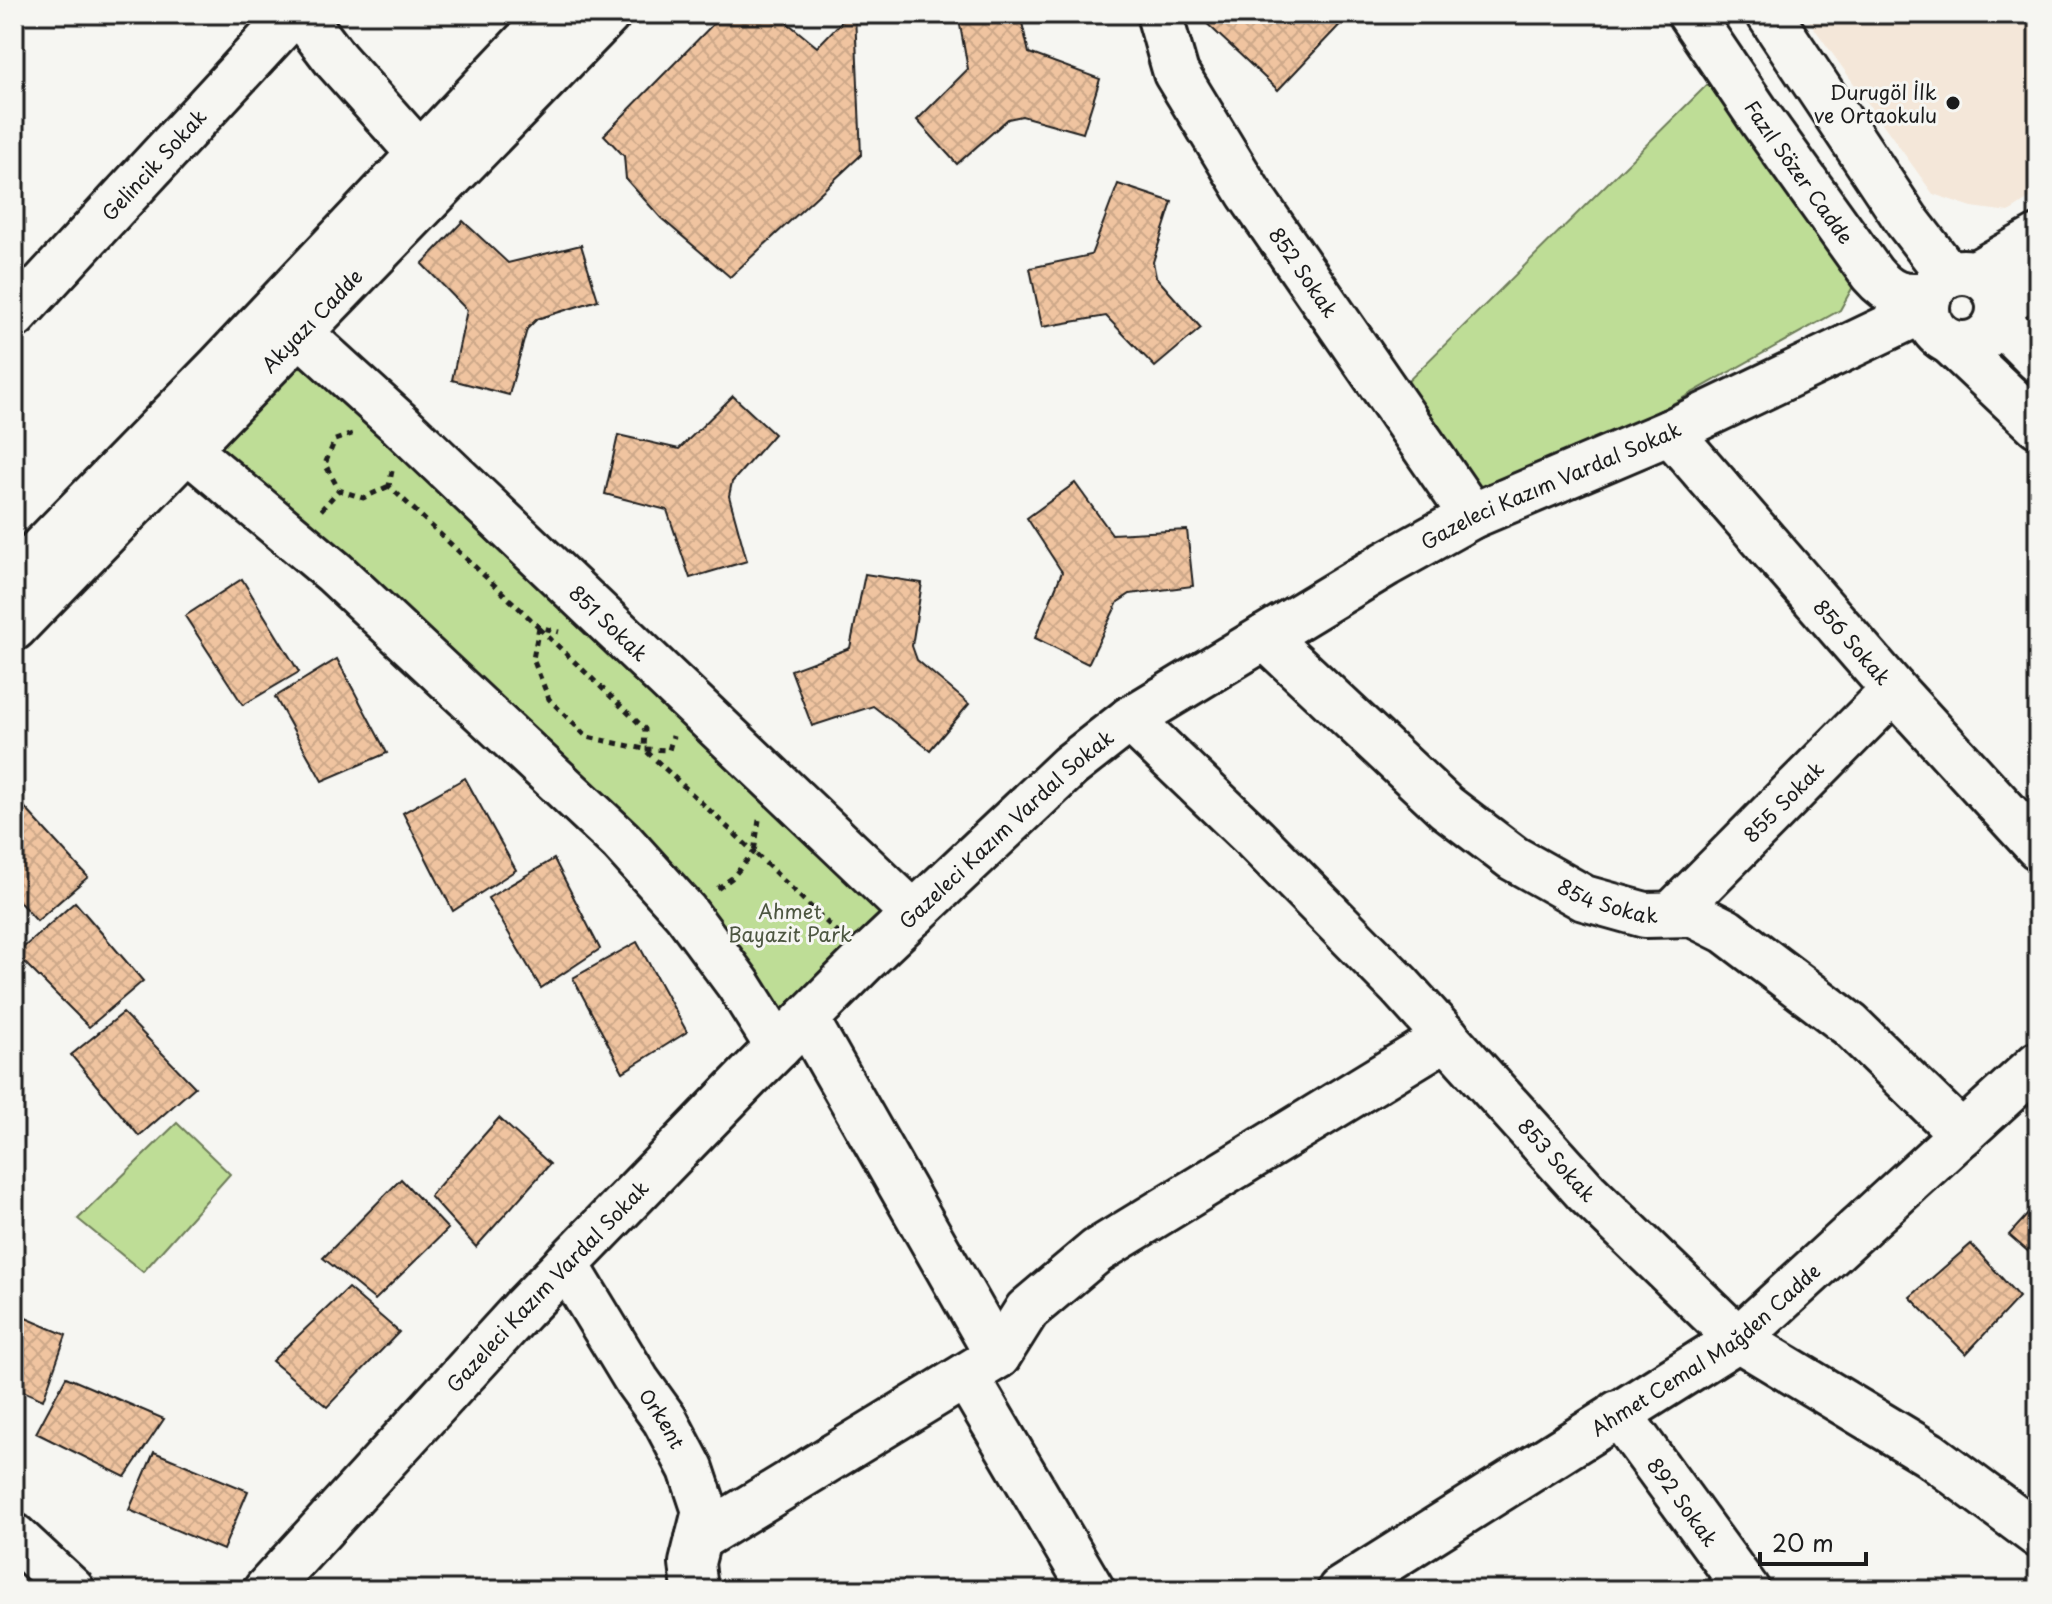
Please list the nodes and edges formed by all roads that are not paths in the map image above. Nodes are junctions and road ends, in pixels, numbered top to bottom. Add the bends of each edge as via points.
1 (293, 14) edge
2 (301, 14) edge
3 (552, 14) edge
4 (608, 14) edge
5 (1159, 14) edge
6 (1690, 14) edge
7 (1769, 14) edge
8 (420, 154) junction
9 (2038, 238) edge
10 (2038, 280) edge
11 (1961, 303) junction
12 (14, 316) edge
13 (301, 334) junction
14 (2038, 360) edge
15 (2038, 425) edge
16 (1670, 432) junction
17 (187, 449) junction
18 (1472, 516) junction
19 (14, 577) edge
20 (14, 628) edge
21 (1265, 637) junction
22 (1894, 690) junction
23 (1130, 719) junction
24 (2038, 847) edge
25 (914, 914) junction
26 (1672, 914) junction
27 (792, 1033) junction
28 (1447, 1037) junction
29 (2038, 1064) edge
30 (1962, 1134) junction
31 (566, 1264) junction
32 (1738, 1339) junction
33 (982, 1366) junction
34 (1618, 1413) junction
35 (2038, 1535) edge
36 (14, 1536) edge
37 (698, 1539) junction
38 (1733, 1585) edge
39 (72, 1590) edge
40 (266, 1590) edge
41 (695, 1590) edge
42 (1092, 1590) edge
43 (1340, 1590) edge

1 - 12 street, Gelincik Sokak
2 - 8 street
3 - 8 street, Akyazı Cadde
4 - 13 street, Akyazı Cadde
5 - 18 street, 852 Sokak via 1176,73 1249,193
6 - 11 street, Fazıl Sözer Cadde via 1881,285 1904,298
7 - 11 street
8 - 19 street, Akyazı Cadde
9 - 11 street
10 - 11 street
11 - 14 street
11 - 15 street
11 - 16 street, Gazeleci Kazım Vardal Sokak
13 - 17 street, Akyazı Cadde
13 - 25 street, 851 Sokak
16 - 18 street, Gazeleci Kazım Vardal Sokak
16 - 22 street, 856 Sokak
17 - 20 street, Akyazı Cadde
17 - 27 street via 296,538 621,841 685,912 739,985
18 - 21 street, Gazeleci Kazım Vardal Sokak
21 - 23 street, Gazeleci Kazım Vardal Sokak
21 - 26 street, 854 Sokak via 1446,807 1513,858 1584,898 1645,915
22 - 24 street, 856 Sokak
22 - 26 street, 855 Sokak
23 - 25 street, Gazeleci Kazım Vardal Sokak via 1070,766
23 - 28 street, 853 Sokak
25 - 27 street, Gazeleci Kazım Vardal Sokak
26 - 30 street, 854 Sokak via 1692,914 1726,931 1850,1025
27 - 31 street, Gazeleci Kazım Vardal Sokak
27 - 33 street
28 - 32 street, 853 Sokak via 1586,1192
28 - 33 street via 1097,1251 1027,1310
29 - 30 street, Ahmet Cemal Mağden Cadde
30 - 32 street, Ahmet Cemal Mağden Cadde
31 - 37 street, Orkent via 691,1469 705,1511
31 - 40 street, Gazeleci Kazım Vardal Sokak
32 - 34 street, Ahmet Cemal Mağden Cadde
32 - 35 street, 853 Sokak via 1929,1454
33 - 37 street
33 - 42 street
34 - 38 street, 892 Sokak
34 - 43 street, Ahmet Cemal Mağden Cadde
36 - 39 street
37 - 41 street, Orkent via 692,1563

